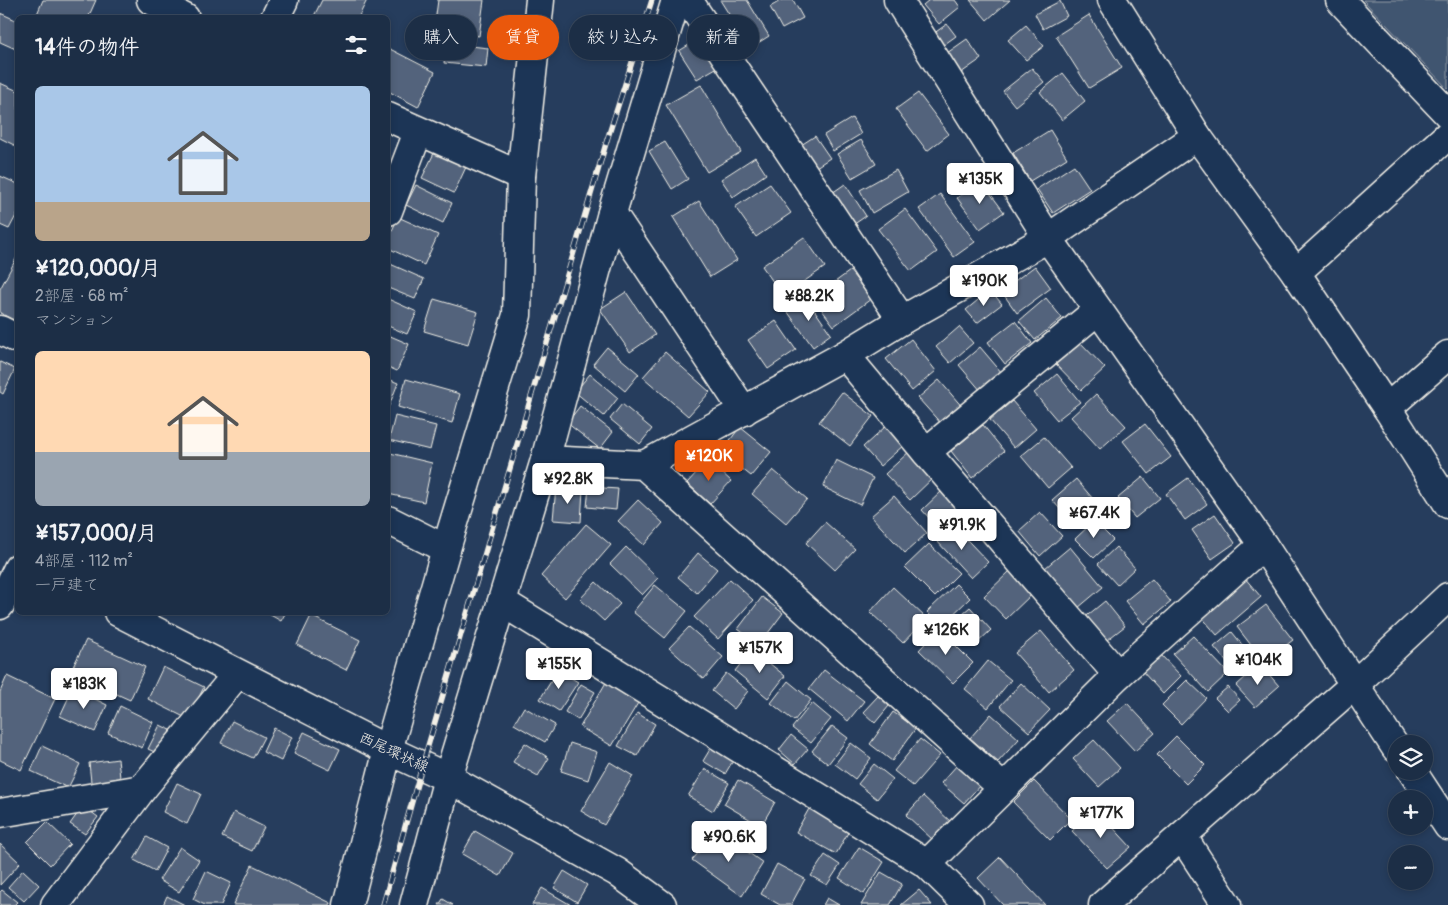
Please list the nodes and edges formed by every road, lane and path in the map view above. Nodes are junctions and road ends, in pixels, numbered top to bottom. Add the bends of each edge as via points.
1 (151, 0) edge
2 (284, 0) edge
3 (540, 0) edge
4 (676, 0) edge
5 (688, 0) edge
6 (898, 0) edge
7 (1112, 0) edge
8 (1340, 0) edge
9 (179, 15) edge
10 (276, 15) edge
11 (1448, 114) edge
12 (390, 118) edge
13 (418, 132) junction
14 (1448, 135) edge
15 (1197, 136) junction
16 (521, 176) junction
17 (390, 206) edge
18 (612, 213) junction
19 (1048, 238) junction
20 (1296, 273) junction
21 (1098, 310) junction
22 (902, 320) junction
23 (0, 330) edge
24 (15, 338) edge
25 (846, 354) junction
26 (1448, 355) edge
27 (1388, 408) junction
28 (744, 411) junction
29 (926, 452) junction
30 (545, 460) junction
31 (644, 465) junction
32 (1448, 504) edge
33 (390, 521) edge
34 (1263, 545) junction
35 (446, 549) junction
36 (0, 552) edge
37 (15, 560) edge
38 (15, 574) edge
39 (1448, 597) edge
40 (502, 602) junction
41 (0, 605) edge
42 (124, 615) edge
43 (237, 674) junction
44 (1118, 675) junction
45 (1354, 685) junction
46 (1388, 736) edge
47 (388, 750) junction
48 (448, 778) junction
49 (1418, 780) edge
50 (1003, 788) junction
51 (142, 789) junction
52 (0, 813) edge
53 (1448, 826) edge
54 (1182, 836) junction
55 (927, 864) junction
56 (56, 905) edge
57 (348, 905) edge
58 (414, 905) edge
59 (662, 905) edge
60 (968, 905) edge
61 (1104, 905) edge
62 (1227, 905) edge

1 - 9 street
2 - 10 street
3 - 16 street
4 - 18 street
5 - 22 street
6 - 19 street
7 - 15 street
8 - 11 street
12 - 13 street
13 - 16 street
13 - 17 street
14 - 20 street
15 - 19 street
15 - 20 street
16 - 35 street via 517,315
18 - 28 street
18 - 30 street
19 - 21 street
19 - 22 street
20 - 27 street
21 - 29 street
21 - 34 street
22 - 25 street
23 - 24 street
25 - 28 street
25 - 29 street
26 - 27 street
27 - 32 street
28 - 31 street
29 - 44 street
30 - 31 street
30 - 40 street
31 - 50 street
33 - 35 street
34 - 44 street
34 - 45 street
35 - 47 street
36 - 37 street
38 - 41 street
39 - 45 street
40 - 48 street
40 - 55 street
42 - 43 street, 西尾環状線
43 - 47 street, 西尾環状線
43 - 51 street
44 - 50 street
45 - 46 street
45 - 54 street
47 - 48 street, 西尾環状線
47 - 57 street
48 - 58 street
48 - 59 street, 西尾環状線 via 618,872
49 - 53 street
50 - 55 street
51 - 52 street
51 - 56 street
54 - 61 street
54 - 62 street
55 - 60 street

